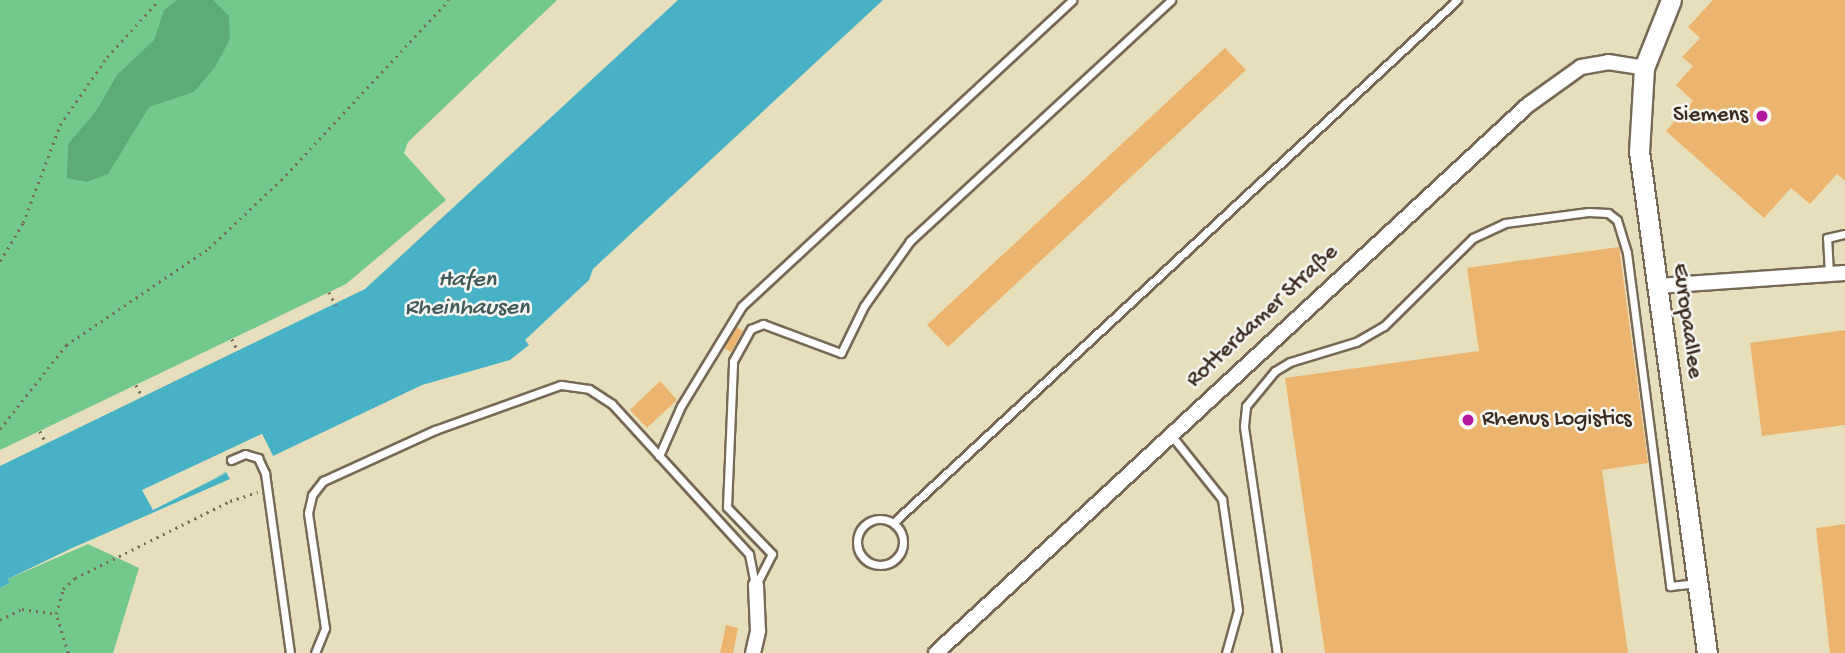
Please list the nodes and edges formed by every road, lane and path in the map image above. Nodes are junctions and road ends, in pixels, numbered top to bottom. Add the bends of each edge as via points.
1 (159, 0) edge
2 (449, 0) edge
3 (1072, 0) edge
4 (1171, 0) edge
5 (1457, 0) edge
6 (1671, 0) edge
7 (1644, 68) junction
8 (1845, 234) edge
9 (0, 261) edge
10 (1845, 273) edge
11 (1829, 274) junction
12 (1657, 286) junction
13 (329, 292) dead end
14 (336, 305) dead end
15 (232, 339) dead end
16 (238, 351) dead end
17 (136, 385) dead end
18 (142, 397) dead end
19 (0, 429) edge
20 (40, 431) dead end
21 (1170, 434) junction
22 (46, 443) dead end
23 (659, 456) junction
24 (231, 460) dead end
25 (270, 491) junction
26 (893, 523) junction
27 (1698, 583) junction
28 (755, 585) junction
29 (56, 614) junction
30 (0, 620) edge
31 (68, 653) edge
32 (290, 653) edge
33 (315, 653) edge
34 (753, 653) edge
35 (936, 653) edge
36 (1226, 653) edge
37 (1277, 653) edge
38 (1707, 653) edge

1 - 9 path via 107,57 60,125 23,223
2 - 19 path via 281,180 209,248 66,345
3 - 23 lane via 742,306 681,406
4 - 28 lane via 910,241 863,306 841,353 763,324 751,329 733,361 727,507 772,554
5 - 26 lane
6 - 7 main road, Europaallee
7 - 12 main road, Europaallee via 1639,151
7 - 21 street, Rotterdamer Straße via 1608,62 1581,67 1555,83
8 - 11 lane via 1827,238
10 - 11 street
11 - 12 street
12 - 27 main road, Europaallee
13 - 14 path
15 - 16 path
17 - 18 path
20 - 22 path
21 - 35 street, Rotterdamer Straße
21 - 36 lane via 1222,499 1238,610
23 - 28 lane via 749,554
23 - 33 lane via 601,394 561,385 435,430 330,476 312,495 308,513 325,628
24 - 25 lane via 244,454 258,458
25 - 29 path via 230,501 75,578 63,589
25 - 32 lane
26 - 26 lane via 877,519 861,528 857,548 869,563 887,565 900,555 902,535
27 - 37 lane via 1670,586 1626,253 1617,220 1588,212 1494,226 1473,238 1384,326 1356,342 1290,362 1275,371 1246,407 1244,426
27 - 38 main road, Europaallee
28 - 34 street via 758,631
29 - 30 path via 22,609
29 - 31 path

